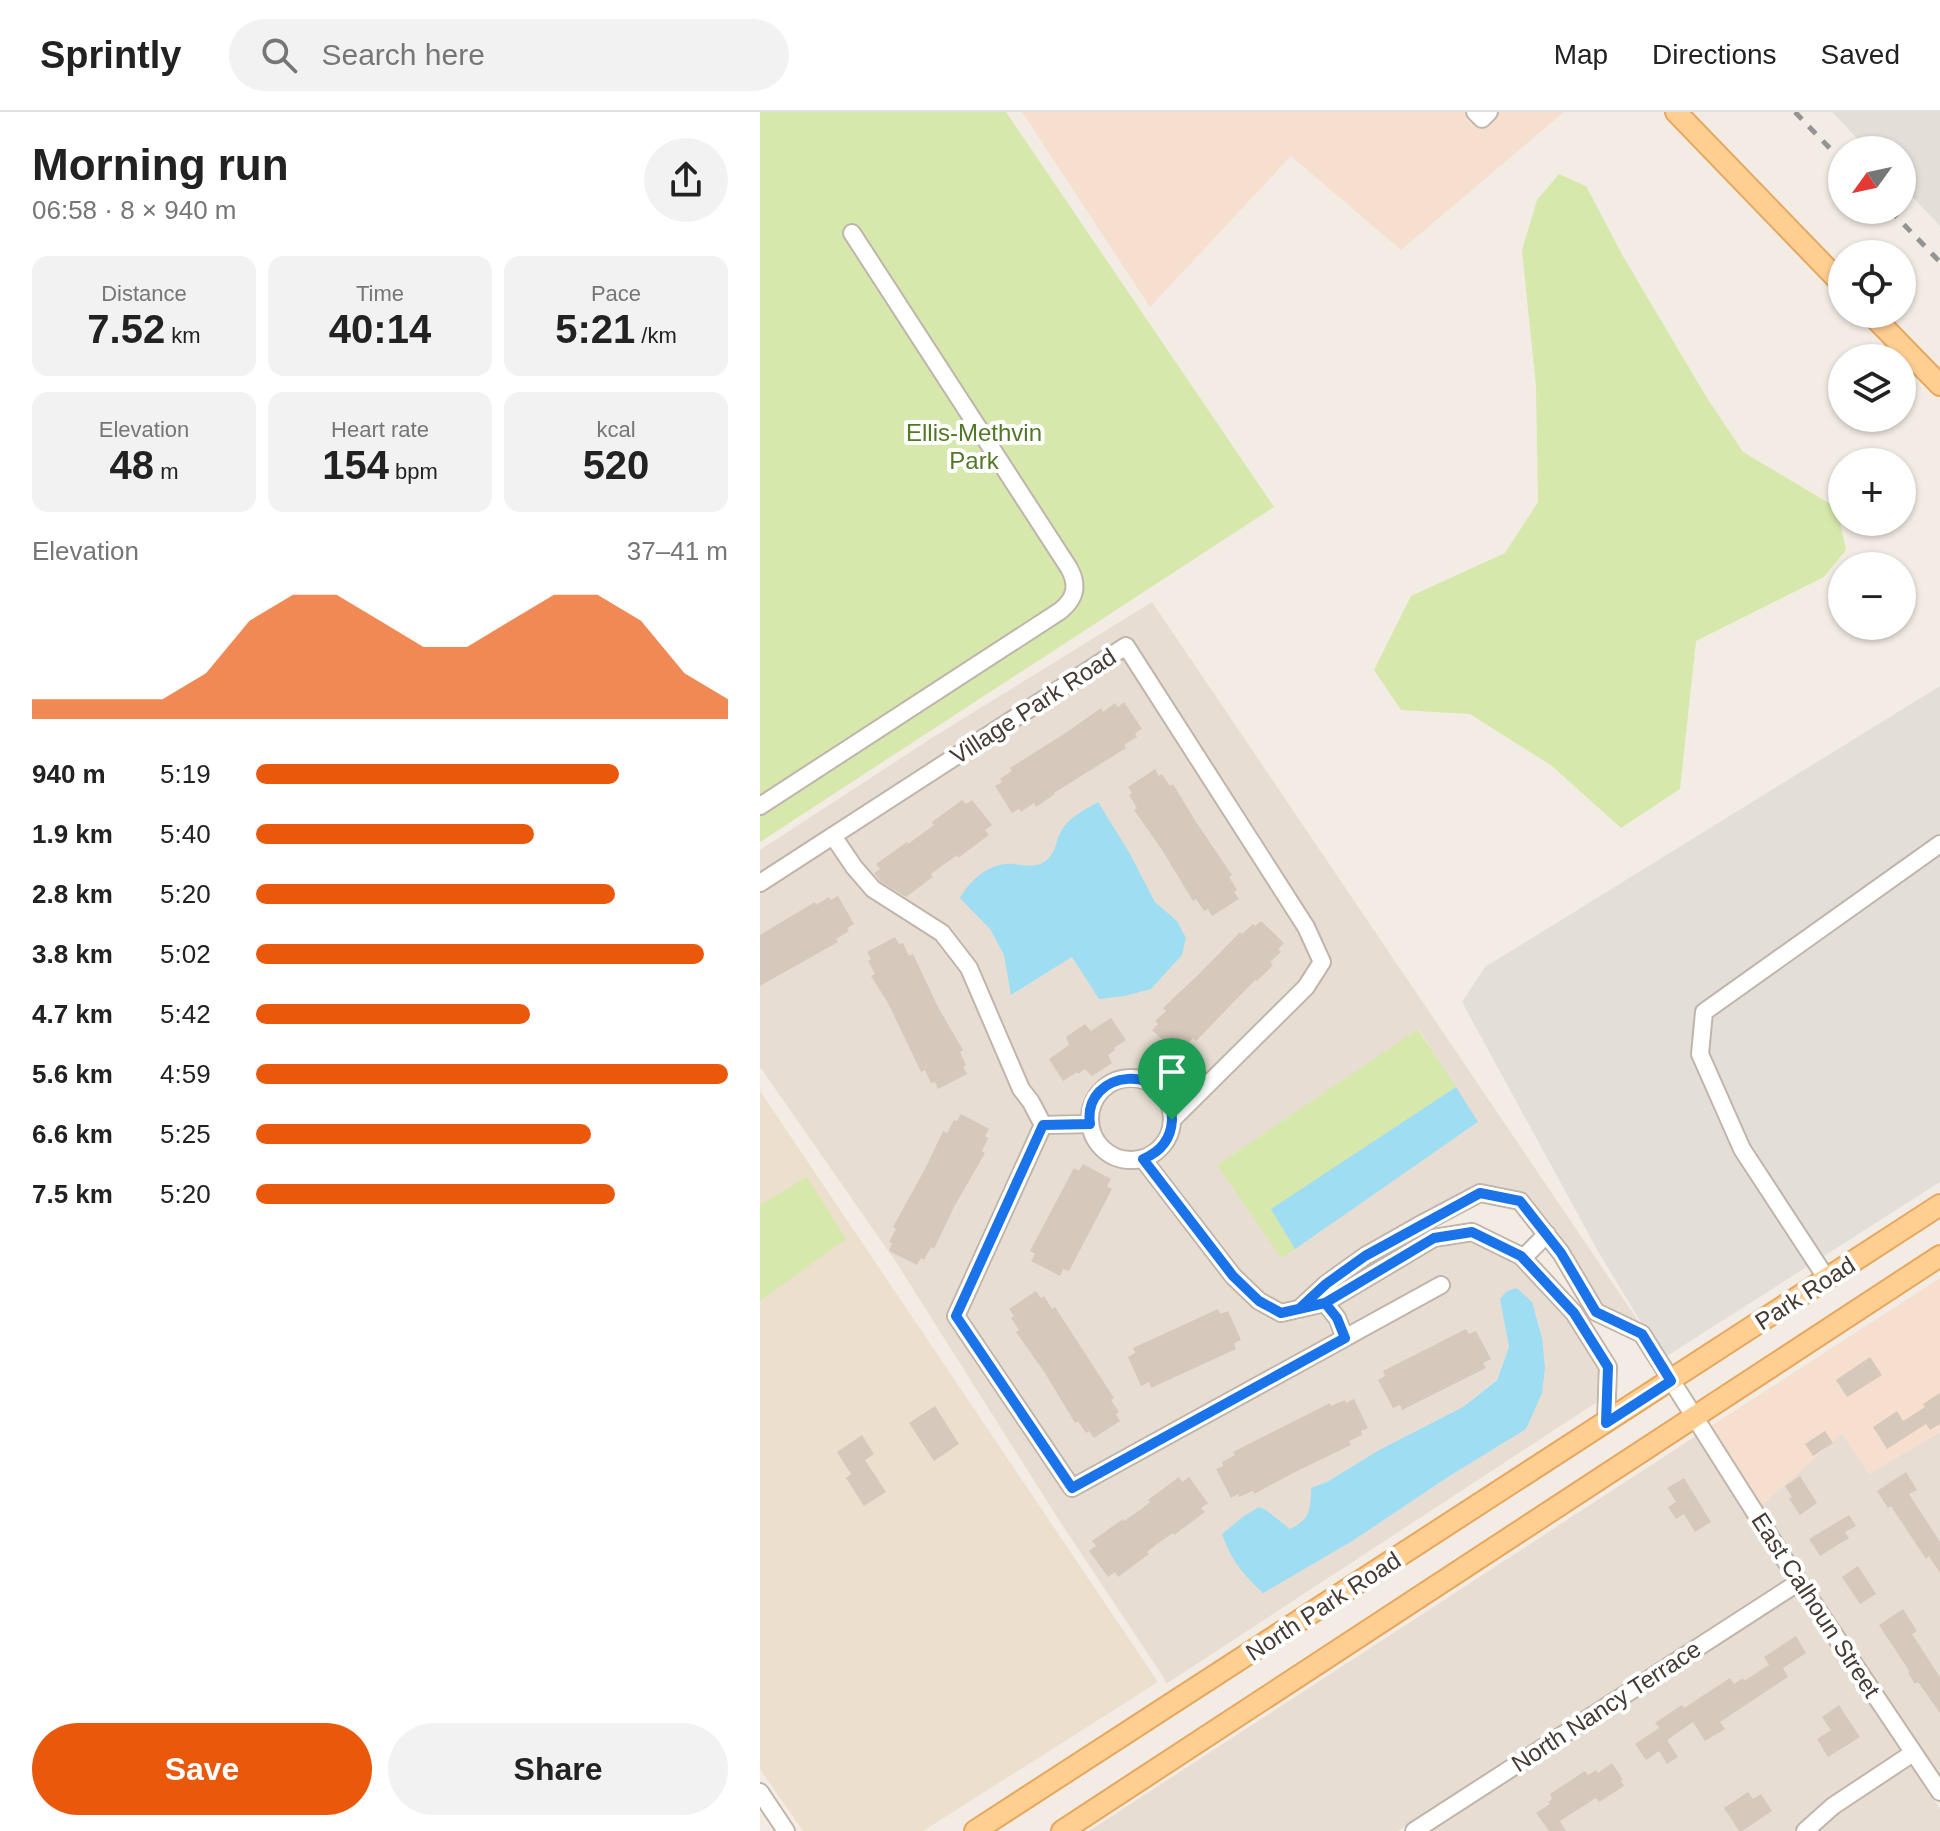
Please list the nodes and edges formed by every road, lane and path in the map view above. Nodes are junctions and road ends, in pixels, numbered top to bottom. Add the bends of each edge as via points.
1 (1475, 112) edge
2 (1489, 112) edge
3 (1676, 112) edge
4 (852, 233) dead end
5 (1828, 269) edge
6 (1885, 328) edge
7 (1940, 385) edge
8 (760, 806) edge
9 (833, 836) junction
10 (1940, 844) edge
11 (760, 883) edge
12 (1172, 1120) junction
13 (1090, 1124) junction
14 (1043, 1125) junction
15 (1143, 1159) junction
16 (1940, 1205) edge
17 (1432, 1218) junction
18 (1547, 1234) junction
19 (1442, 1237) junction
20 (1940, 1256) edge
21 (1523, 1258) junction
22 (1827, 1279) junction
23 (1441, 1285) dead end
24 (1325, 1303) junction
25 (1299, 1309) junction
26 (1596, 1312) junction
27 (1580, 1322) junction
28 (1345, 1338) junction
29 (1671, 1381) junction
30 (1694, 1417) junction
31 (1606, 1423) junction
32 (1799, 1582) junction
33 (1913, 1753) junction
34 (760, 1792) edge
35 (1940, 1792) edge
36 (786, 1831) edge
37 (975, 1831) edge
38 (1062, 1831) edge
39 (1414, 1831) edge
40 (1805, 1831) edge

1 - 2 street via 1482,119
3 - 5 main road
4 - 8 street via 1069,568 1075,591 1060,611
6 - 7 main road
9 - 11 street
9 - 12 street, Village Park Road via 1126,646 1306,927 1322,962 1306,987
9 - 14 street via 873,889 942,933 969,968 1021,1089
10 - 22 street via 1704,1012 1700,1054 1742,1149
12 - 13 street via 1168,1099 1148,1081 1135,1078 1121,1079 1099,1093
12 - 15 street, Village Park Road via 1159,1150
13 - 14 street
13 - 15 street via 1108,1153
14 - 28 street via 956,1316 1072,1488
15 - 25 street via 1233,1276 1281,1313
16 - 22 main road, Park Road
17 - 18 street via 1480,1193 1520,1201
17 - 19 street
17 - 25 street via 1365,1256
18 - 21 street
18 - 26 street
19 - 21 street via 1472,1232
19 - 24 street
20 - 30 main road, Park Road
21 - 27 street
22 - 29 main road, Park Road
23 - 28 street
24 - 25 street
24 - 28 street
26 - 27 street
26 - 29 street via 1642,1334
27 - 31 street via 1608,1367
29 - 30 street
29 - 31 main road, North Park Road
30 - 32 street, East Calhoun Street
30 - 38 main road, North Park Road
31 - 37 main road, North Park Road
32 - 33 street, East Calhoun Street
32 - 39 street, North Nancy Terrace
33 - 35 street, East Calhoun Street
33 - 40 street
34 - 36 street

